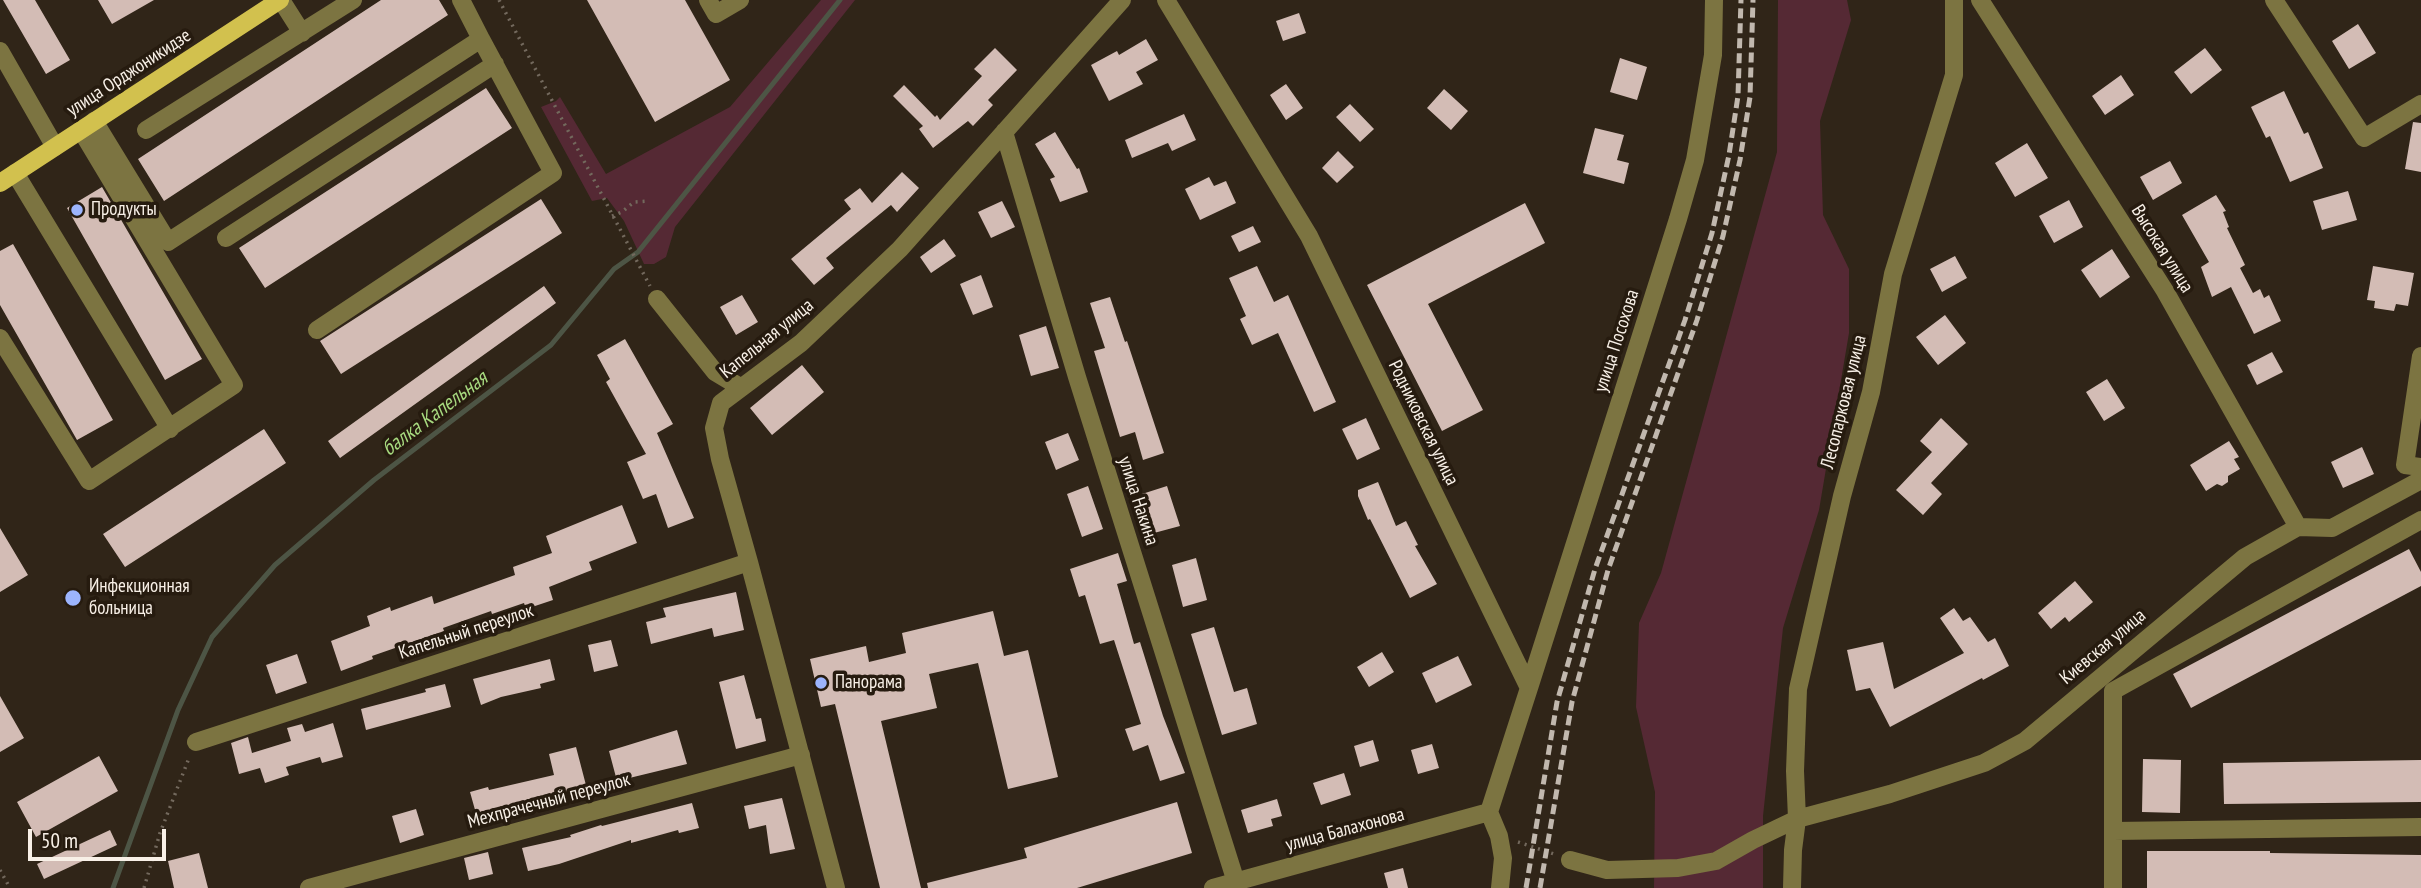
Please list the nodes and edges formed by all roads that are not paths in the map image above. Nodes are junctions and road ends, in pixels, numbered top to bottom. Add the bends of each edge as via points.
1 (281, 0) edge
2 (353, 0) edge
3 (460, 0) edge
4 (708, 0) edge
5 (740, 0) edge
6 (1122, 0) edge
7 (1166, 0) edge
8 (1714, 0) edge
9 (1954, 0) edge
10 (1980, 0) edge
11 (2274, 0) edge
12 (302, 33) junction
13 (481, 38) junction
14 (1, 54) edge
15 (495, 64) junction
16 (2421, 104) edge
17 (87, 125) junction
18 (146, 130) dead end
19 (1004, 132) junction
20 (55, 146) junction
21 (7, 178) edge
22 (226, 238) dead end
23 (657, 299) dead end
24 (317, 330) dead end
25 (0, 338) edge
26 (2421, 356) edge
27 (740, 387) junction
28 (170, 429) junction
29 (2413, 466) edge
30 (2421, 480) edge
31 (2421, 520) edge
32 (2298, 527) junction
33 (749, 562) junction
34 (1529, 688) junction
35 (196, 741) road end
36 (800, 755) junction
37 (1489, 811) junction
38 (1797, 819) junction
39 (2421, 827) edge
40 (2113, 831) junction
41 (1570, 860) road end
42 (1236, 881) junction
43 (309, 888) edge
44 (836, 888) edge
45 (1213, 888) edge
46 (1500, 888) edge
47 (1792, 888) edge
48 (2113, 888) edge

1 - 12 street
1 - 17 main road, улица Орджоникидзе
2 - 12 street
3 - 13 street
4 - 5 street via 716,14
6 - 19 street, Капельная улица
7 - 34 street, Родниковская улица via 1309,236
8 - 34 street, улица Посохова via 1713,55 1695,160
9 - 38 street, Лесопарковая улица via 1954,75 1893,274 1871,392 1798,689
10 - 32 street, Высокая улица via 2165,291
11 - 16 street via 2364,138
12 - 18 street
13 - 15 street
13 - 17 street via 168,242
14 - 20 street
15 - 22 street
15 - 24 street via 554,173
17 - 20 main road, улица Орджоникидзе
17 - 28 street via 234,385
19 - 27 street, Капельная улица via 890,259 802,343
19 - 42 street, улица Накина
20 - 21 main road, улица Орджоникидзе
21 - 28 street
23 - 27 street via 715,372
25 - 28 street via 89,481
26 - 29 street
27 - 33 street, Капельная улица via 721,404 714,428
30 - 32 street, Киевская улица via 2332,528
31 - 40 street via 2113,691
32 - 38 street, Киевская улица via 2245,556 2025,741 1983,763
33 - 35 street, Капельный переулок
33 - 36 street, Капельная улица
34 - 37 street
36 - 43 street, Мехпрачечный переулок
36 - 44 street, Капельная улица
37 - 42 street, улица Балахонова
37 - 46 street via 1503,859
38 - 41 street, Киевская улица via 1716,862 1607,870
38 - 47 street, Лесопарковая улица
39 - 40 street
40 - 48 street
42 - 45 street, улица Балахонова

